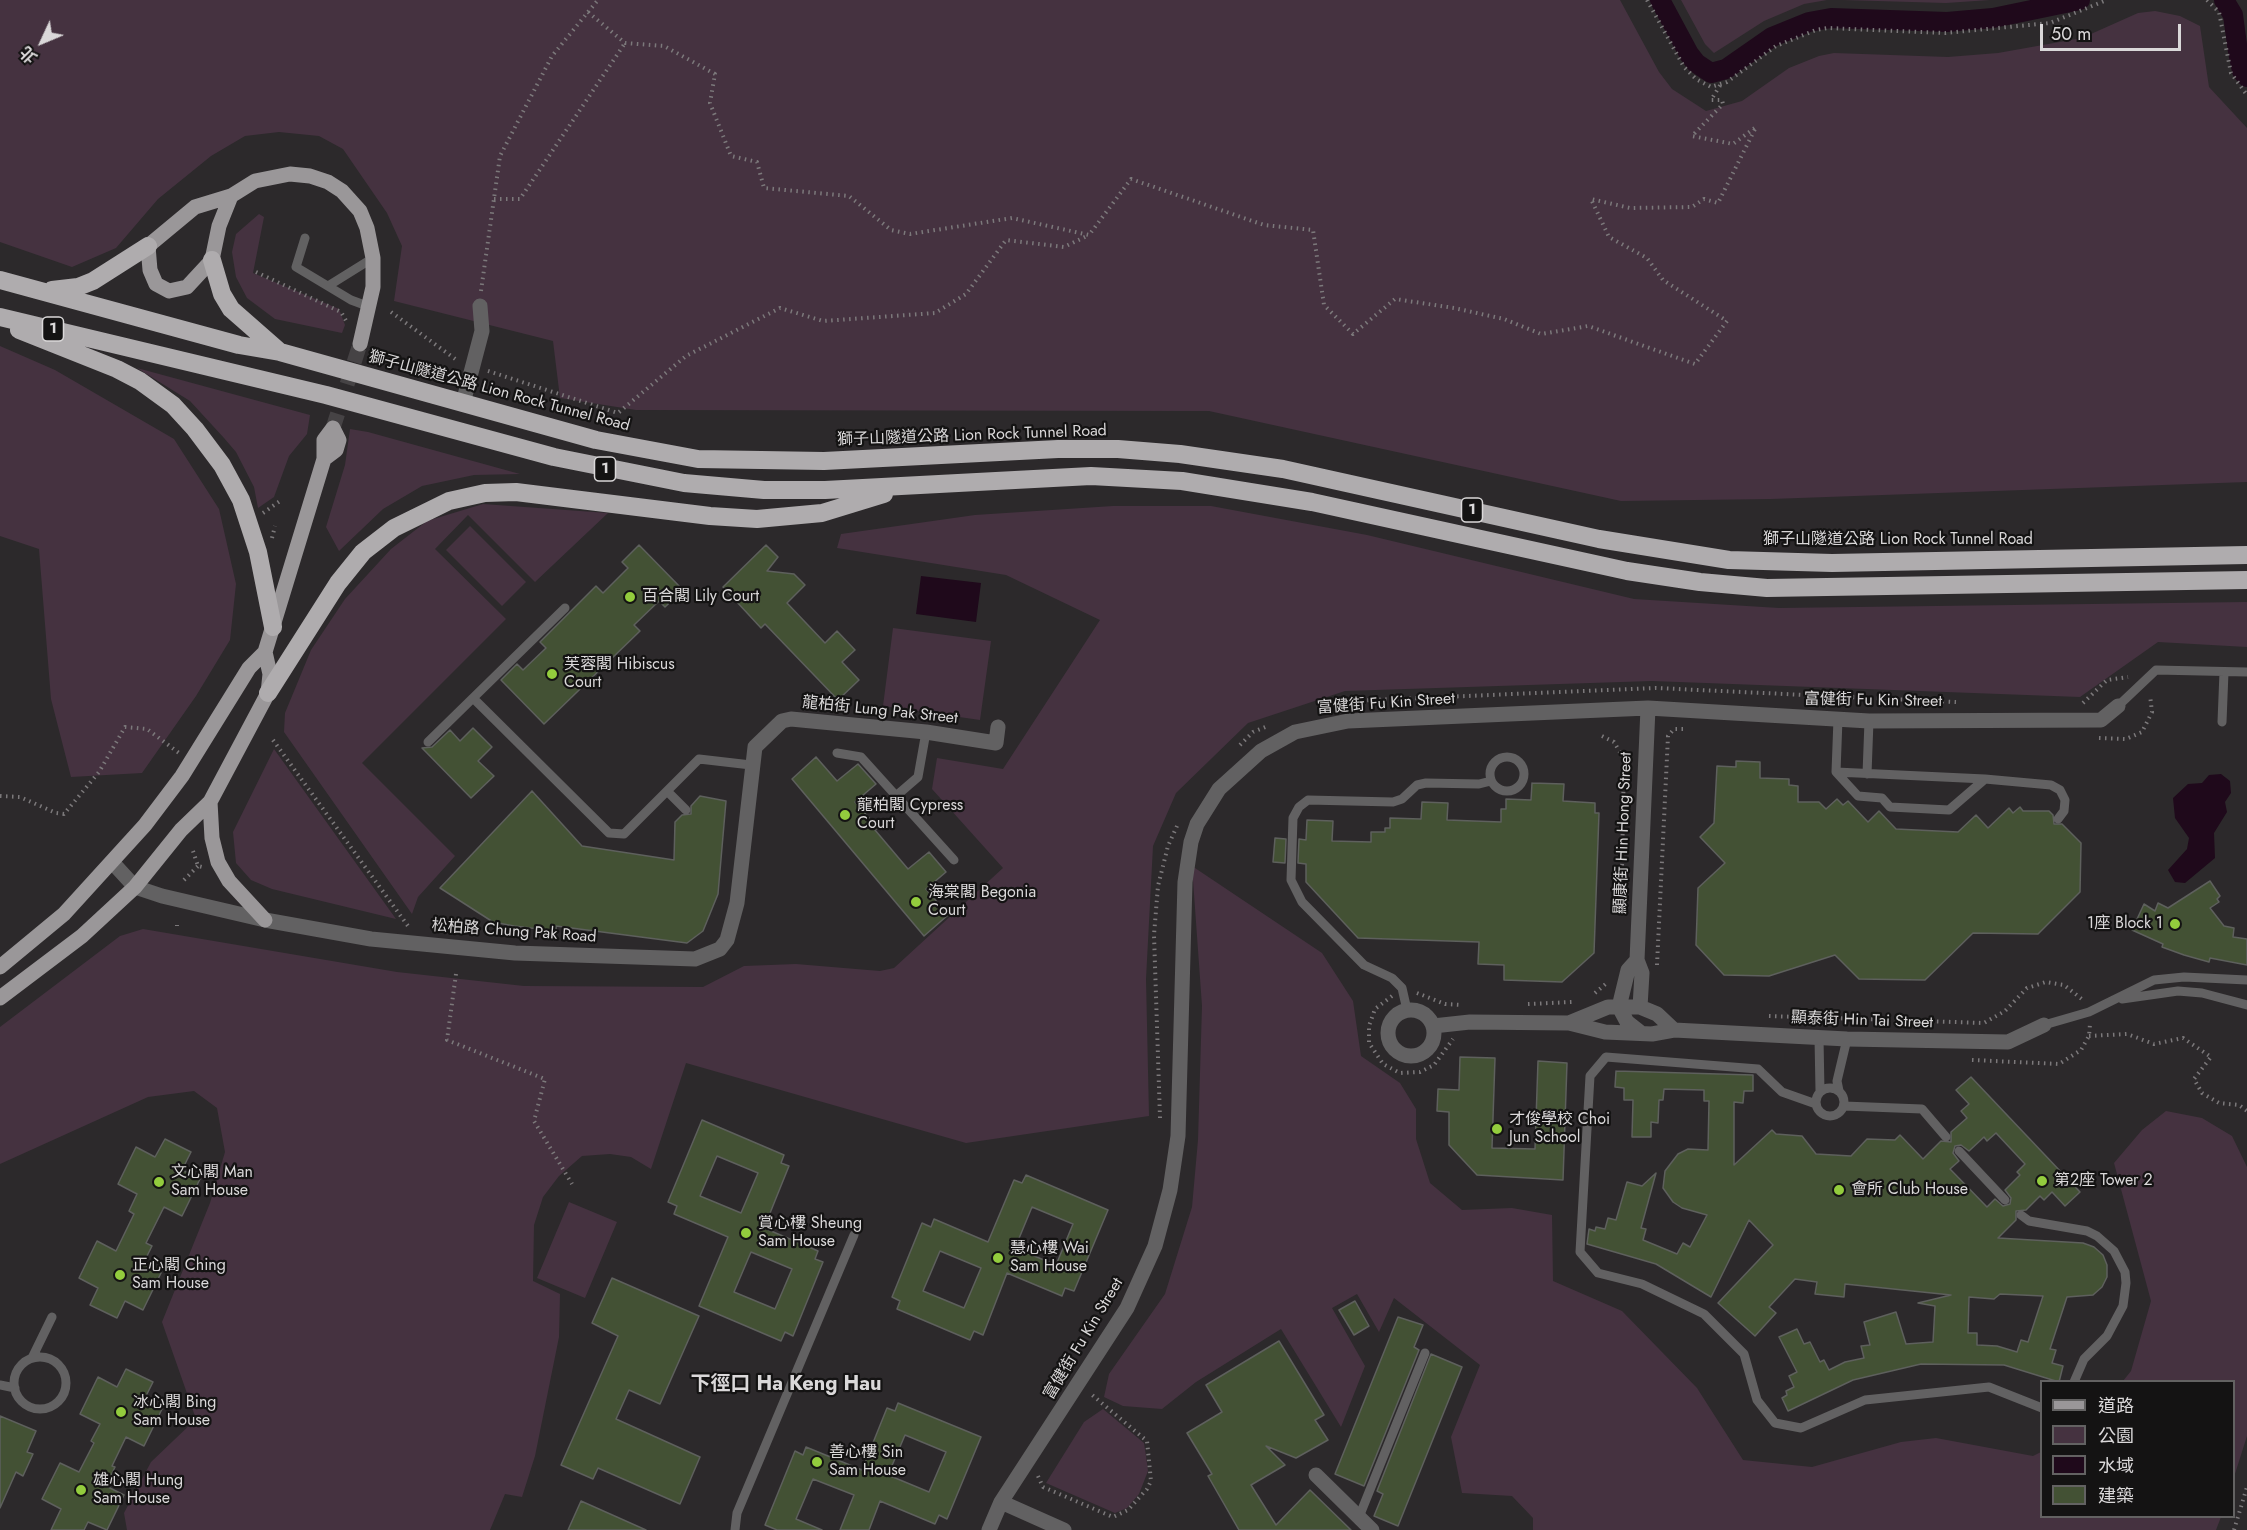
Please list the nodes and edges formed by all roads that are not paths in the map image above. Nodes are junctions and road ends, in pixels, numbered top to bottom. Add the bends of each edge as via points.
1 (231, 196) junction
2 (304, 238) dead end
3 (148, 246) junction
4 (374, 258) junction
5 (212, 260) junction
6 (0, 280) edge
7 (328, 286) junction
8 (36, 290) junction
9 (480, 306) road end
10 (370, 307) junction
11 (0, 317) edge
12 (0, 323) edge
13 (360, 344) tunnel mouth
14 (280, 352) junction
15 (463, 403) junction
16 (324, 459) dead end
17 (907, 486) junction
18 (2247, 555) edge
19 (2247, 580) edge
20 (565, 608) dead end
21 (273, 627) junction
22 (265, 652) junction
23 (2224, 672) junction
24 (2247, 672) edge
25 (268, 693) junction
26 (473, 698) junction
27 (2118, 706) joint
28 (1648, 708) junction
29 (1838, 719) junction
30 (1869, 721) junction
31 (2222, 722) dead end
32 (998, 727) dead end
33 (926, 732) junction
34 (428, 742) dead end
35 (755, 747) joint
36 (837, 753) dead end
37 (751, 765) junction
38 (1836, 772) junction
39 (1867, 774) junction
40 (1985, 779) junction
41 (1491, 782) dead end
42 (667, 791) junction
43 (896, 796) junction
44 (210, 802) junction
45 (686, 810) dead end
46 (2058, 819) dead end
47 (954, 860) dead end
48 (112, 863) junction
49 (135, 887) junction
50 (265, 920) junction
51 (1637, 960) junction
52 (0, 967) edge
53 (2247, 980) edge
54 (0, 998) edge
55 (2117, 1000) junction
56 (2247, 1005) edge
57 (1619, 1007) junction
58 (1640, 1007) junction
59 (1407, 1010) junction
60 (1569, 1023) junction
61 (2044, 1025) joint
62 (1433, 1026) junction
63 (1674, 1030) junction
64 (1641, 1033) junction
65 (1819, 1038) junction
66 (1847, 1039) junction
67 (1820, 1091) junction
68 (1839, 1091) junction
69 (1816, 1104) junction
70 (1844, 1106) junction
71 (1946, 1137) dead end
72 (1959, 1151) dead end
73 (2005, 1200) dead end
74 (2021, 1215) dead end
75 (854, 1235) dead end
76 (52, 1317) dead end
77 (1425, 1353) dead end
78 (32, 1359) junction
79 (2075, 1380) edge
80 (0, 1385) edge
81 (15, 1388) junction
82 (2040, 1407) edge
83 (1316, 1475) dead end
84 (1001, 1502) junction
85 (1359, 1517) junction
86 (735, 1530) edge
87 (988, 1530) edge
88 (1064, 1530) edge
89 (1372, 1530) edge

1 - 3 main road via 195,207
1 - 4 main road via 255,181 290,174 328,182 360,211
1 - 5 main road
2 - 7 lane via 296,267
3 - 5 main road via 151,275 156,284 169,291 191,285
3 - 8 highway via 86,284
4 - 7 lane
4 - 10 main road
5 - 14 highway via 231,309
6 - 8 highway, 獅子山隧道公路 Lion Rock Tunnel Road / 1
7 - 10 lane
8 - 14 highway, 獅子山隧道公路 Lion Rock Tunnel Road / 1 via 239,345
9 - 15 street via 482,331
10 - 13 main road
11 - 17 highway, 1 via 337,398 628,474 764,489
12 - 21 highway via 134,378 167,400 195,429 222,465 241,500 258,552
14 - 15 highway, 獅子山隧道公路 Lion Rock Tunnel Road / 1
15 - 18 highway, 獅子山隧道公路 Lion Rock Tunnel Road / 1 via 596,440 698,459 807,462 1058,449 1118,449 1219,459 1315,476 1599,539 1729,560 1832,563
16 - 21 main road
17 - 19 highway, 1 via 1091,476 1210,484 1312,502 1627,571 1730,585 1803,589
17 - 25 highway via 822,513 757,519 516,492 485,493 449,501 394,528 363,552 338,583
20 - 26 lane
21 - 22 main road
22 - 25 main road via 270,674
22 - 48 main road via 249,668 182,776
23 - 24 lane
23 - 27 lane via 2156,670
23 - 31 lane
25 - 44 main road
26 - 34 lane
26 - 42 lane via 609,833 624,834
27 - 30 street, 富健街 Fu Kin Street via 2102,720
28 - 29 street, 富健街 Fu Kin Street
28 - 51 street, 顯康街 Hin Hong Street
28 - 84 street, 富健街 Fu Kin Street via 1320,725 1276,741 1245,763 1219,789 1197,824 1187,862 1178,1136 1163,1219 1127,1308
29 - 30 street, 富健街 Fu Kin Street
29 - 38 lane
30 - 39 lane
32 - 33 street, 龍柏街 Lung Pak Street via 996,743
33 - 35 street, 龍柏街 Lung Pak Street via 791,719 782,721
33 - 43 lane via 918,777
35 - 37 street, 松柏路 Chung Pak Road
36 - 43 lane via 861,757
37 - 42 lane via 699,759
37 - 50 street, 松柏路 Chung Pak Road via 737,903 727,940 720,949 695,959 515,954 371,939
38 - 39 lane
38 - 40 lane via 1858,796 1882,798 1890,807 1949,810
39 - 40 lane
40 - 46 lane via 2051,785 2060,790 2065,800
41 - 59 lane via 1426,783 1393,802 1308,800 1293,818 1291,880 1302,902 1364,965 1402,988
42 - 45 lane
43 - 47 lane
44 - 49 main road via 181,830
44 - 50 main road via 218,862 229,881
48 - 49 street, 松柏路 Chung Pak Road
48 - 52 main road via 64,914
49 - 50 street, 松柏路 Chung Pak Road
49 - 54 main road via 82,936
51 - 57 street, 顯康街 Hin Hong Street via 1628,970
51 - 58 street, 顯康街 Hin Hong Street via 1642,973
53 - 55 lane via 2154,980
55 - 56 lane via 2178,991 2214,995
55 - 61 lane
57 - 58 street, 顯泰街 Hin Tai Street
57 - 60 street, 顯泰街 Hin Tai Street via 1608,1006
57 - 64 street via 1627,1022
58 - 63 street via 1657,1014
59 - 62 street via 1420,1012
59 - 62 street via 1393,1018 1387,1032 1398,1053 1422,1054 1432,1042
60 - 62 street, 顯泰街 Hin Tai Street via 1470,1022
60 - 64 street, 顯泰街 Hin Tai Street via 1605,1032
61 - 66 street, 顯泰街 Hin Tai Street via 2008,1042
63 - 64 street, 顯泰街 Hin Tai Street
63 - 65 street, 顯泰街 Hin Tai Street
65 - 66 street, 顯泰街 Hin Tai Street
65 - 67 lane
66 - 68 lane via 1837,1081
67 - 68 lane
67 - 69 lane
68 - 70 lane
69 - 70 lane via 1829,1116 1838,1114
69 - 82 lane via 1782,1092 1758,1069 1606,1057 1590,1076 1580,1252 1598,1273 1642,1284 1704,1314 1744,1354 1757,1400 1775,1423 1801,1428 1865,1400 1989,1387
70 - 71 lane via 1922,1109
72 - 73 lane
74 - 79 lane via 2029,1221 2097,1236 2114,1251 2125,1272 2123,1306 2107,1336 2084,1359
75 - 86 lane via 737,1513
76 - 78 lane
77 - 85 lane
78 - 81 lane via 16,1373
78 - 81 lane via 45,1358 60,1367 65,1379 62,1397 48,1408 35,1409 19,1399
80 - 81 lane
83 - 85 street
84 - 87 street, 富健街 Fu Kin Street
84 - 88 street
85 - 89 street

